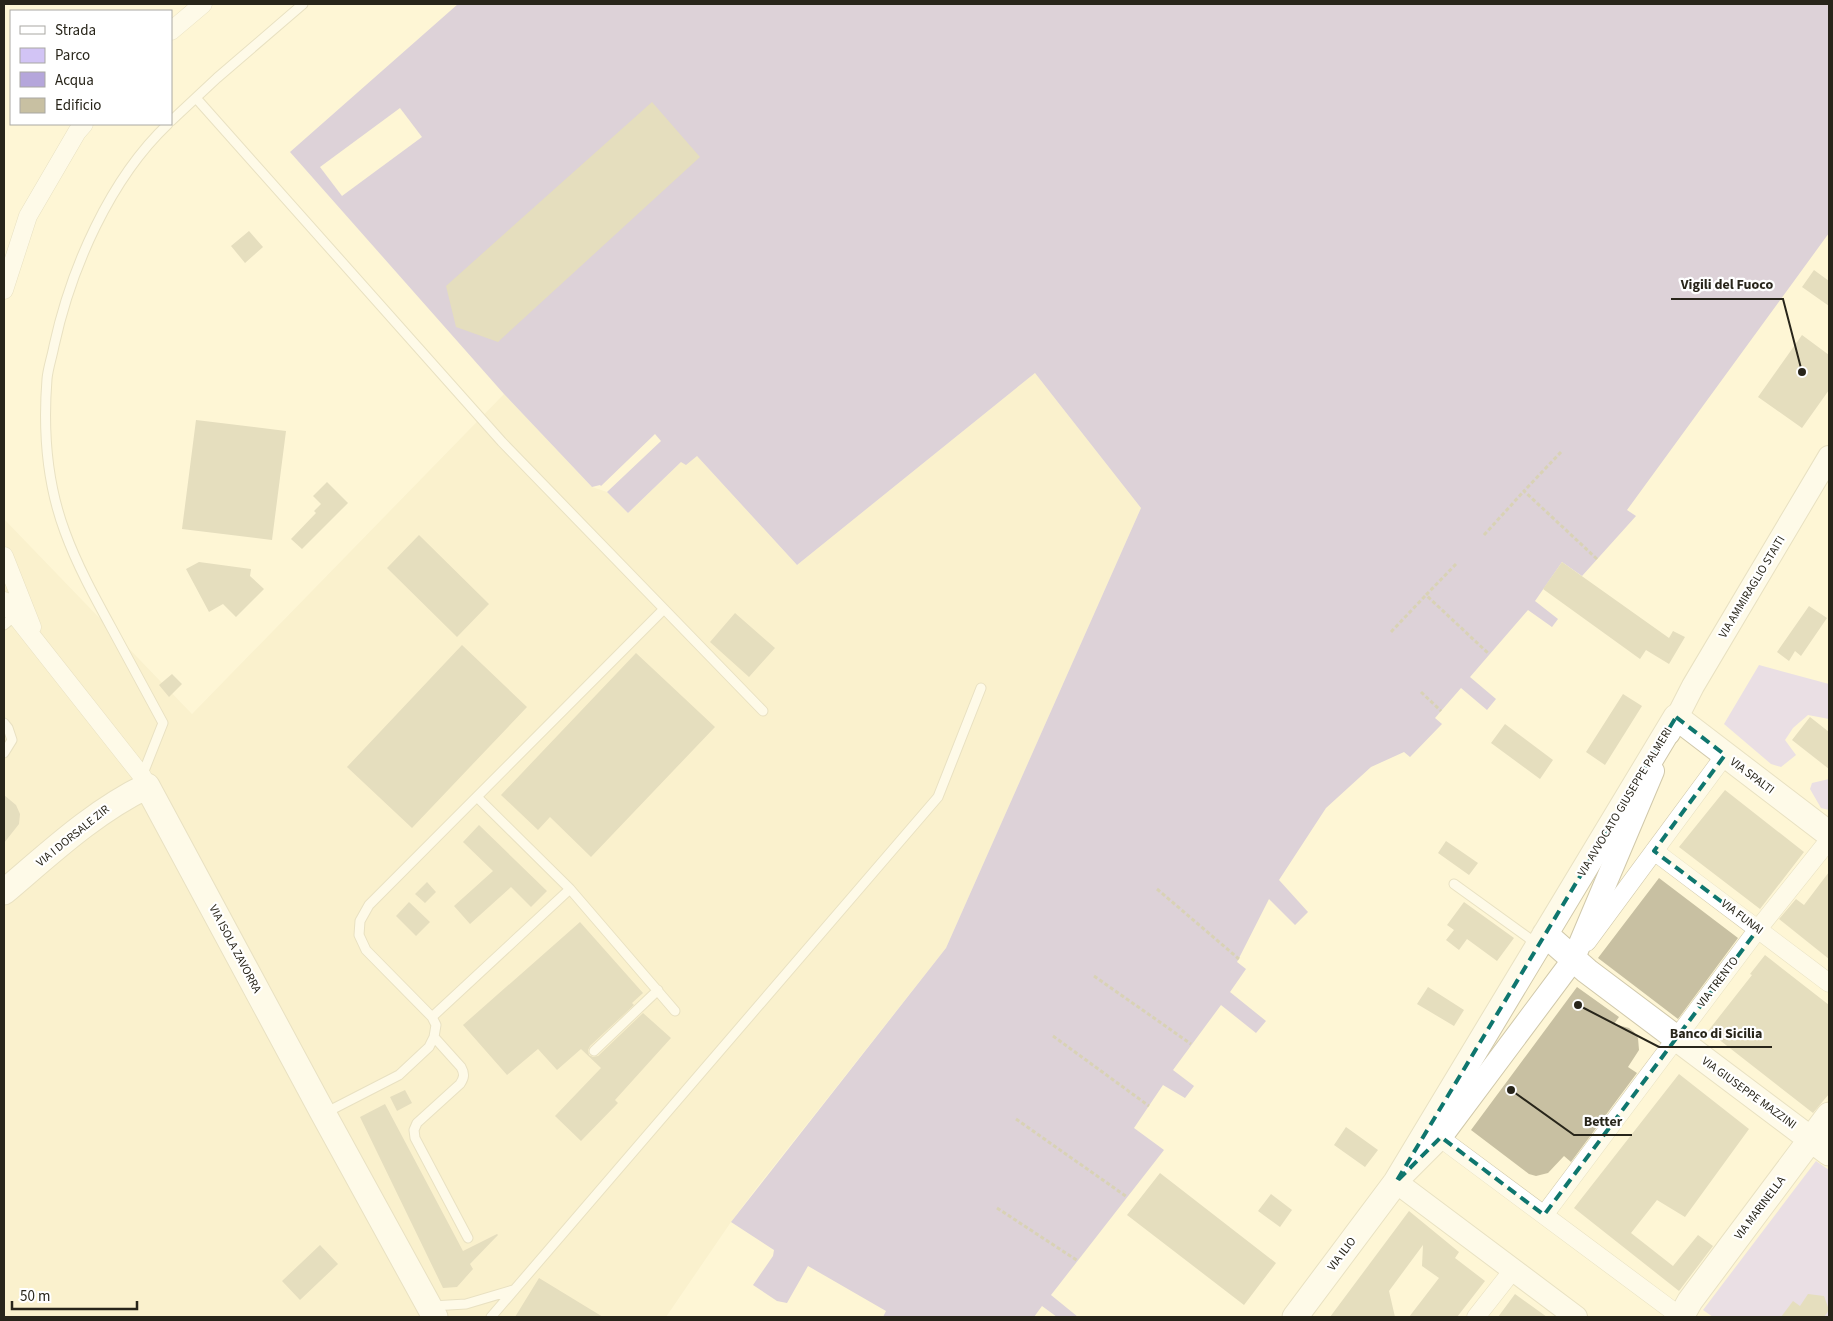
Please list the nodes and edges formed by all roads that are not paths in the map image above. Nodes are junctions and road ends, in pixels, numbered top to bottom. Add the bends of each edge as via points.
1 (203, 4) edge
2 (303, 4) edge
3 (172, 30) edge
4 (196, 98) junction
5 (172, 120) edge
6 (83, 125) edge
7 (167, 125) edge
8 (4, 290) edge
9 (1829, 457) edge
10 (4, 556) edge
11 (4, 601) edge
12 (664, 609) junction
13 (10, 620) edge
14 (40, 646) junction
15 (981, 688) dead end
16 (763, 711) dead end
17 (1676, 717) junction
18 (4, 723) edge
19 (4, 754) edge
20 (1724, 754) junction
21 (144, 781) junction
22 (477, 797) junction
23 (1829, 834) edge
24 (1829, 840) edge
25 (1654, 851) junction
26 (1454, 884) dead end
27 (570, 889) junction
28 (4, 892) edge
29 (1758, 929) junction
30 (1542, 940) junction
31 (1573, 960) junction
32 (1829, 983) edge
33 (658, 990) junction
34 (675, 1010) dead end
35 (432, 1017) junction
36 (434, 1037) junction
37 (1676, 1039) junction
38 (594, 1051) dead end
39 (323, 1114) junction
40 (1829, 1115) edge
41 (1440, 1125) junction
42 (1820, 1146) edge
43 (1393, 1187) junction
44 (1544, 1214) junction
45 (468, 1238) dead end
46 (1513, 1270) junction
47 (513, 1290) junction
48 (432, 1312) edge
49 (1684, 1312) edge
50 (491, 1317) edge
51 (1295, 1317) edge
52 (1476, 1317) edge
53 (1576, 1317) edge

1 - 3 street
2 - 4 lane
4 - 5 lane
4 - 12 lane via 502,442
6 - 8 street via 28,216
7 - 21 lane via 130,169 102,214 79,264 59,322 47,378 45,434 52,487 64,531 83,577 164,723
9 - 17 street, VIA AMMIRAGLIO STAITI
10 - 14 street
11 - 13 street, VIA ISOLA ZAVORRA
12 - 16 lane
12 - 22 lane
13 - 14 street, VIA ISOLA ZAVORRA
14 - 21 street, VIA ISOLA ZAVORRA
15 - 47 lane via 938,797
17 - 20 main road, VIA SPALTI
17 - 30 main road, VIA AVVOCATO GIUSEPPE PALMERI
17 - 31 street, VIA AVVOCATO GIUSEPPE PALMERI
18 - 19 lane via 12,740
20 - 23 main road, VIA SPALTI
20 - 25 street, VIA AVVOCATO GIUSEPPE PALMERI
21 - 28 main road, VIA I DORSALE ZIR via 102,810
21 - 39 main road, VIA ISOLA ZAVORRA
22 - 27 lane
22 - 35 lane via 369,905 360,921 359,935 366,950
24 - 29 street, VIA TRENTO
25 - 29 street, VIA FUNAI
25 - 31 street, VIA AVVOCATO GIUSEPPE PALMERI
26 - 30 lane
27 - 33 lane
27 - 35 lane
29 - 32 street, VIA FUNAI
29 - 37 street, VIA TRENTO
30 - 31 main road, VIA GIUSEPPE MAZZINI
30 - 41 main road, VIA AVVOCATO GIUSEPPE PALMERI
31 - 37 main road, VIA GIUSEPPE MAZZINI
31 - 41 street, VIA AVVOCATO GIUSEPPE PALMERI
33 - 34 lane
33 - 38 lane
35 - 36 lane via 436,1025
36 - 39 lane via 429,1047 399,1075
36 - 45 lane via 461,1067 463,1079 417,1123 415,1138
37 - 42 main road, VIA GIUSEPPE MAZZINI
37 - 44 street, VIA TRENTO
39 - 48 main road, VIA ISOLA ZAVORRA
40 - 42 main road, VIA MARINELLA
41 - 43 main road, VIA ILIO
41 - 44 street
42 - 49 main road, VIA MARINELLA
43 - 46 street
43 - 51 main road, VIA ILIO
44 - 49 street
46 - 52 street
46 - 53 street
47 - 48 lane
47 - 50 lane

